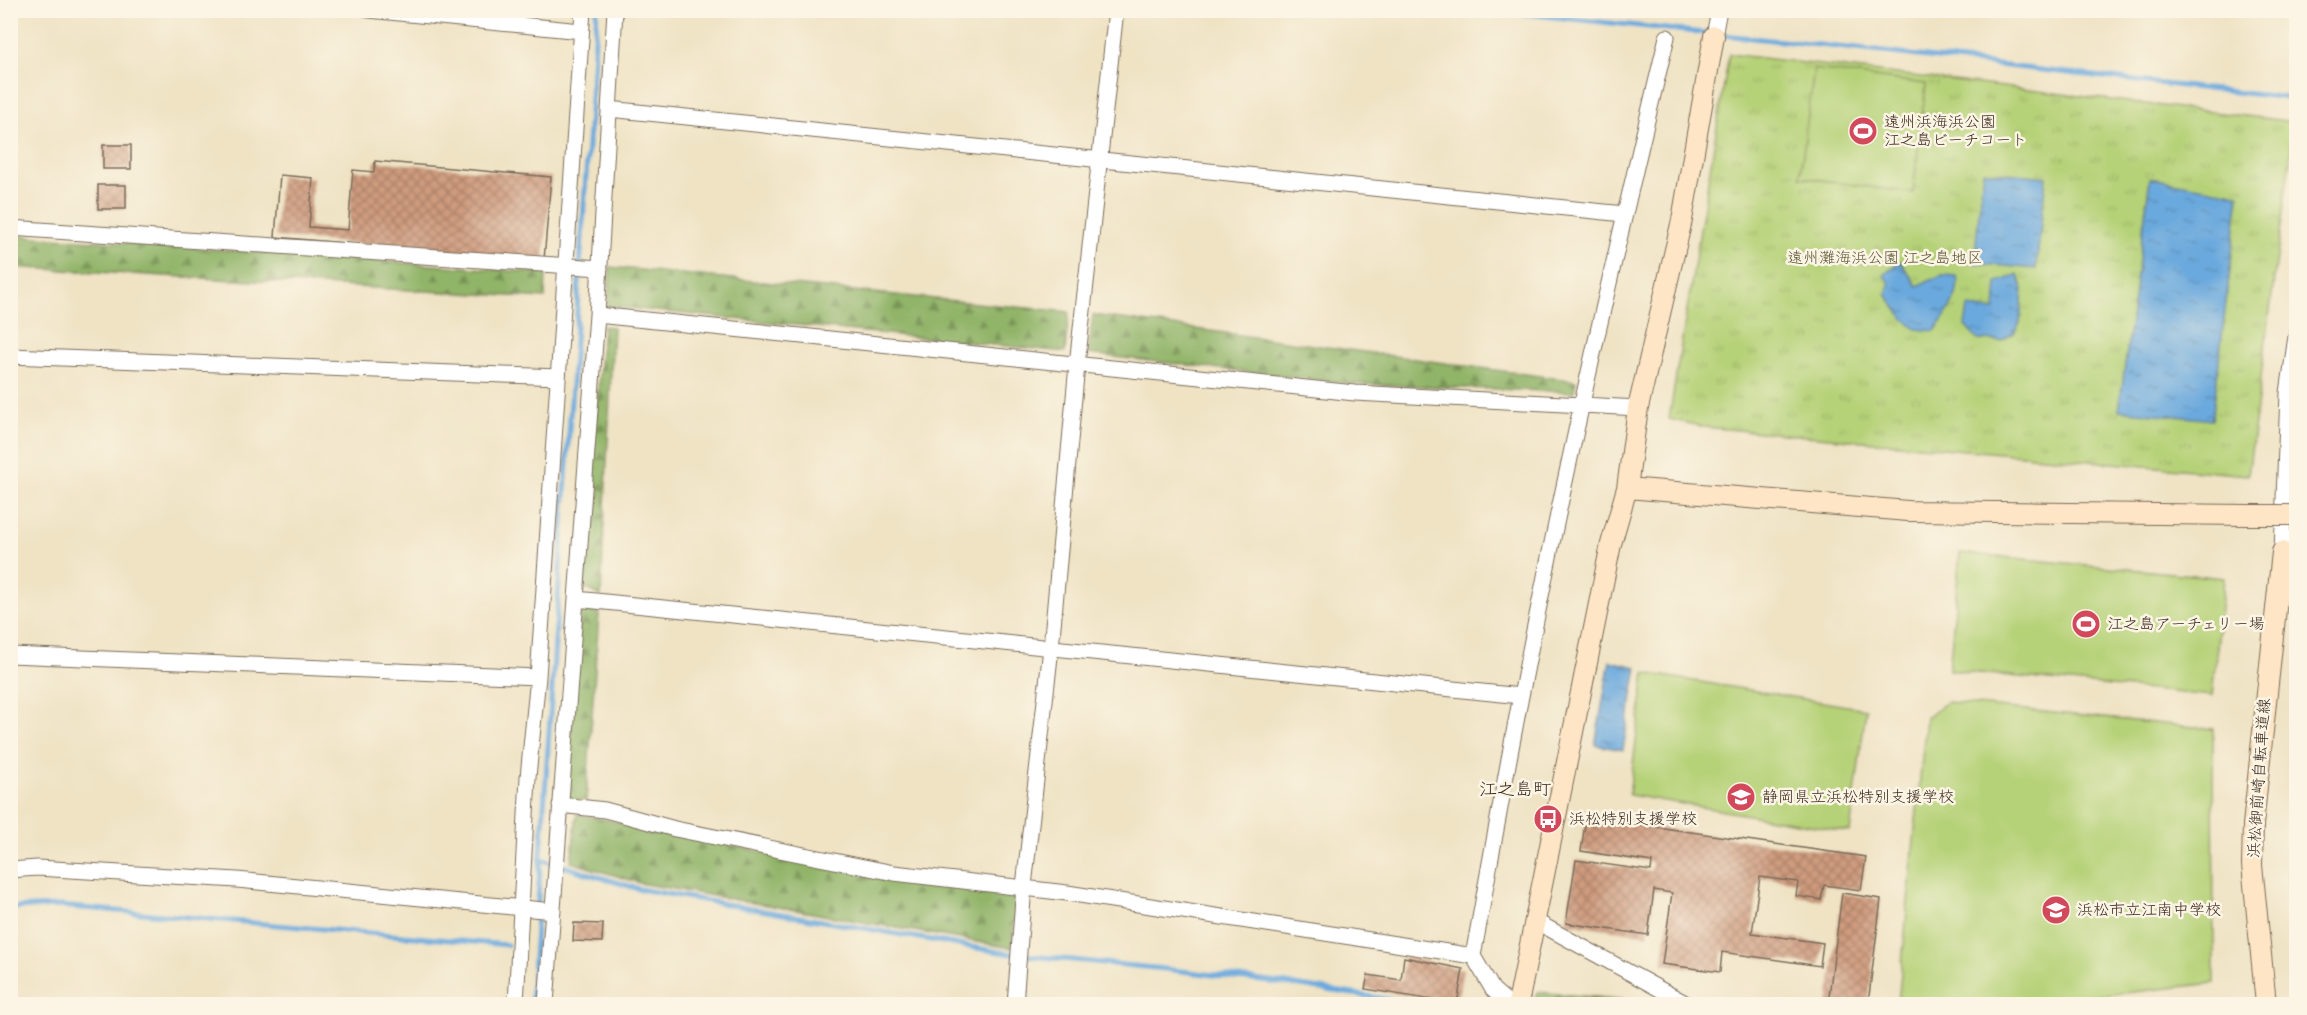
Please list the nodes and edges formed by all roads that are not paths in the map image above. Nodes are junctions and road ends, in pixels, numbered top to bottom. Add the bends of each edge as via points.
1 (369, 10) edge
2 (583, 10) edge
3 (615, 10) edge
4 (1116, 10) edge
5 (1719, 10) edge
6 (581, 31) junction
7 (1713, 36) joint
8 (1667, 37) dead end
9 (609, 109) junction
10 (1100, 159) junction
11 (1624, 214) junction
12 (10, 228) edge
13 (566, 266) junction
14 (600, 268) junction
15 (597, 315) junction
16 (2296, 336) edge
17 (10, 356) edge
18 (1077, 365) junction
19 (558, 377) junction
20 (1582, 404) junction
21 (1638, 408) junction
22 (1628, 488) junction
23 (2296, 515) edge
24 (2282, 552) joint
25 (576, 598) junction
26 (1051, 648) junction
27 (10, 655) edge
28 (538, 677) junction
29 (1521, 696) junction
30 (560, 806) junction
31 (10, 870) edge
32 (1024, 886) junction
33 (538, 910) junction
34 (1534, 921) junction
35 (1473, 956) junction
36 (516, 1005) edge
37 (546, 1005) edge
38 (1015, 1005) edge
39 (1509, 1005) edge
40 (1518, 1005) edge
41 (1687, 1005) edge
42 (2266, 1005) edge

1 - 6 street
2 - 6 street
3 - 9 street
4 - 10 street
5 - 7 street
6 - 13 street
7 - 21 street via 1682,220
8 - 11 street
9 - 10 street
9 - 14 street
10 - 11 street
10 - 18 street
11 - 20 street
12 - 13 street
13 - 14 street
13 - 19 street
14 - 15 street
15 - 18 street
15 - 25 street
16 - 24 street via 2288,393
17 - 19 street
18 - 20 street via 1355,393
18 - 26 street
19 - 28 street
20 - 21 street
20 - 29 street
21 - 22 street
22 - 23 street, bridge via 1908,511
22 - 34 street via 1611,544
24 - 42 street, 浜松御前崎自転車道線 via 2253,825 2252,865
25 - 26 street
25 - 30 street
26 - 29 street
26 - 32 street
27 - 28 street
28 - 33 street via 528,777
29 - 35 street
30 - 32 street via 605,810 675,829 894,873
30 - 33 street
31 - 33 street via 37,868 237,880
32 - 35 street
32 - 38 street
33 - 36 street
33 - 37 street
34 - 40 street
34 - 41 street
35 - 39 street via 1493,990

